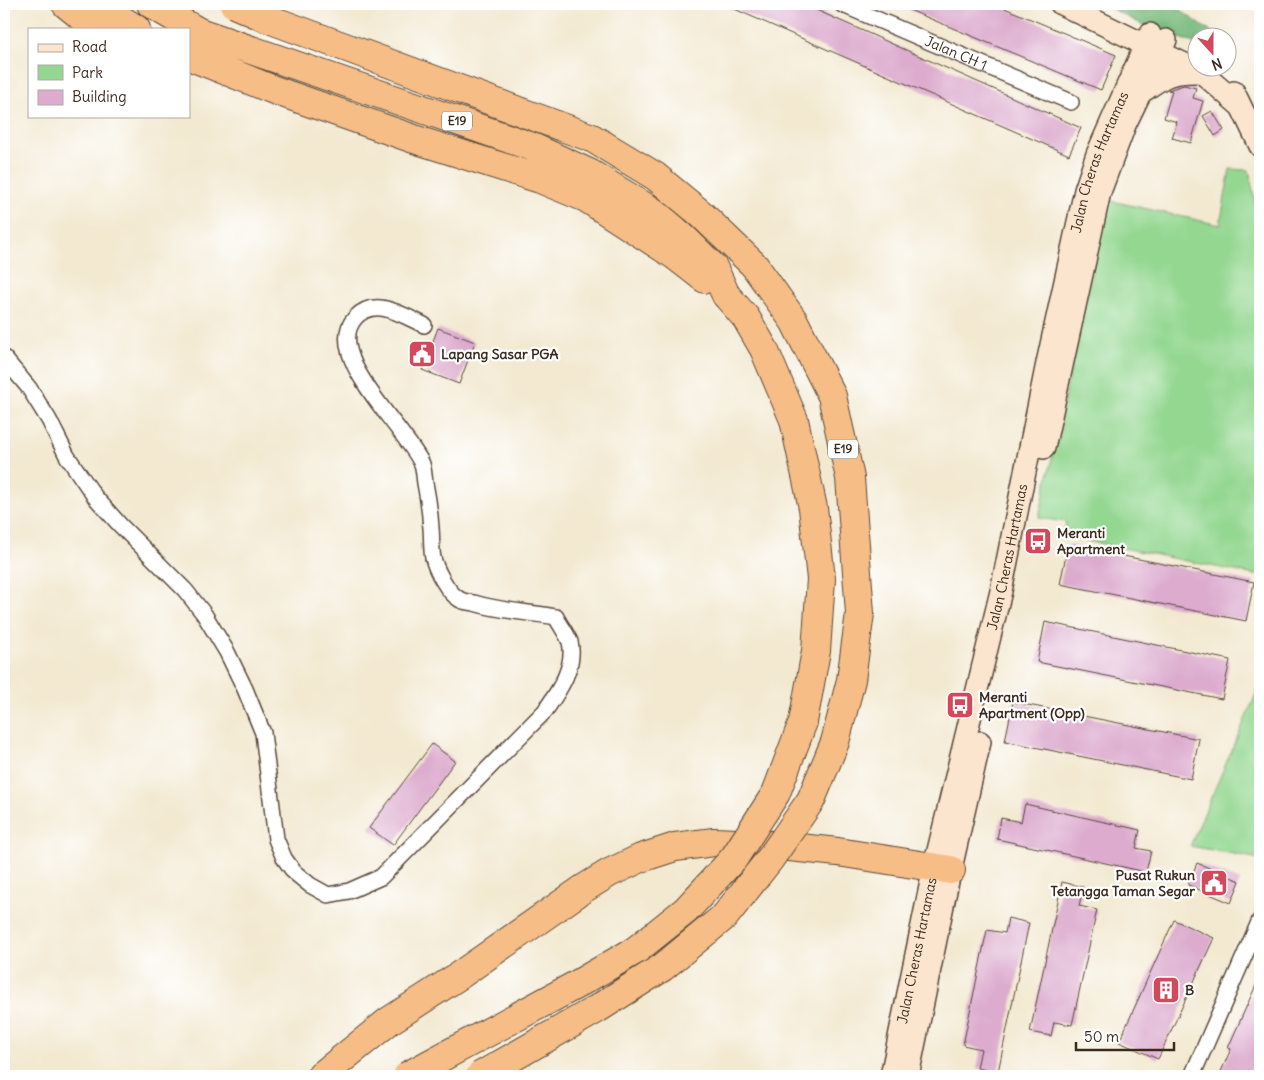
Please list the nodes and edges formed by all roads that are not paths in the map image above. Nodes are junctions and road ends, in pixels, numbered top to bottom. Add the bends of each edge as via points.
1 (66, 4) edge
2 (97, 4) edge
3 (151, 4) edge
4 (234, 4) edge
5 (841, 4) edge
6 (1061, 4) edge
7 (1090, 4) edge
8 (101, 28) edge
9 (134, 28) edge
10 (1156, 43) junction
11 (190, 56) edge
12 (1186, 57) edge
13 (190, 69) edge
14 (1186, 70) edge
15 (1215, 78) edge
16 (274, 90) junction
17 (1140, 94) junction
18 (1071, 102) dead end
19 (1119, 122) junction
20 (1260, 146) edge
21 (726, 295) junction
22 (424, 325) dead end
23 (4, 358) edge
24 (943, 868) junction
25 (1260, 920) edge
26 (321, 1076) edge
27 (407, 1076) edge
28 (480, 1076) edge
29 (891, 1076) edge
30 (908, 1076) edge
31 (1192, 1076) edge

1 - 8 highway
2 - 9 highway
3 - 21 highway, E19 via 199,32 530,146 591,174 657,214 713,267
4 - 28 highway, E19, bridge via 592,138 655,176 700,212 754,265 794,321 832,396 850,478 860,613 851,680 835,742 811,800 725,916 663,967
5 - 18 street, Jalan CH 1
6 - 10 street
7 - 10 street
10 - 12 street
10 - 17 street, Jalan Cheras Hartamas
10 - 19 street, Jalan Cheras Hartamas
11 - 16 highway
13 - 16 highway
14 - 17 street via 1163,77
15 - 20 street via 1239,106
16 - 21 highway via 540,179 586,198 674,255
17 - 19 street, Jalan Cheras Hartamas
19 - 24 street, Jalan Cheras Hartamas via 1055,365 1001,591
21 - 27 highway, E19, bridge via 746,318 764,349 794,420 813,508 820,579 816,651 803,722 776,793 734,858 686,910 636,950
22 - 23 street via 383,307 365,309 348,328 348,341 352,360 366,387 403,434 422,465 430,511 433,558 445,584 459,599 491,608 556,617 570,642 570,660 562,687 545,711 393,865 380,877 349,891 328,895 294,872 276,839 263,733 227,652 185,590 95,497 67,456 29,388
24 - 26 highway via 828,851 714,842 675,847 641,858 602,877 389,1021
24 - 29 street, Jalan Cheras Hartamas
24 - 30 street, Jalan Cheras Hartamas
25 - 31 street

